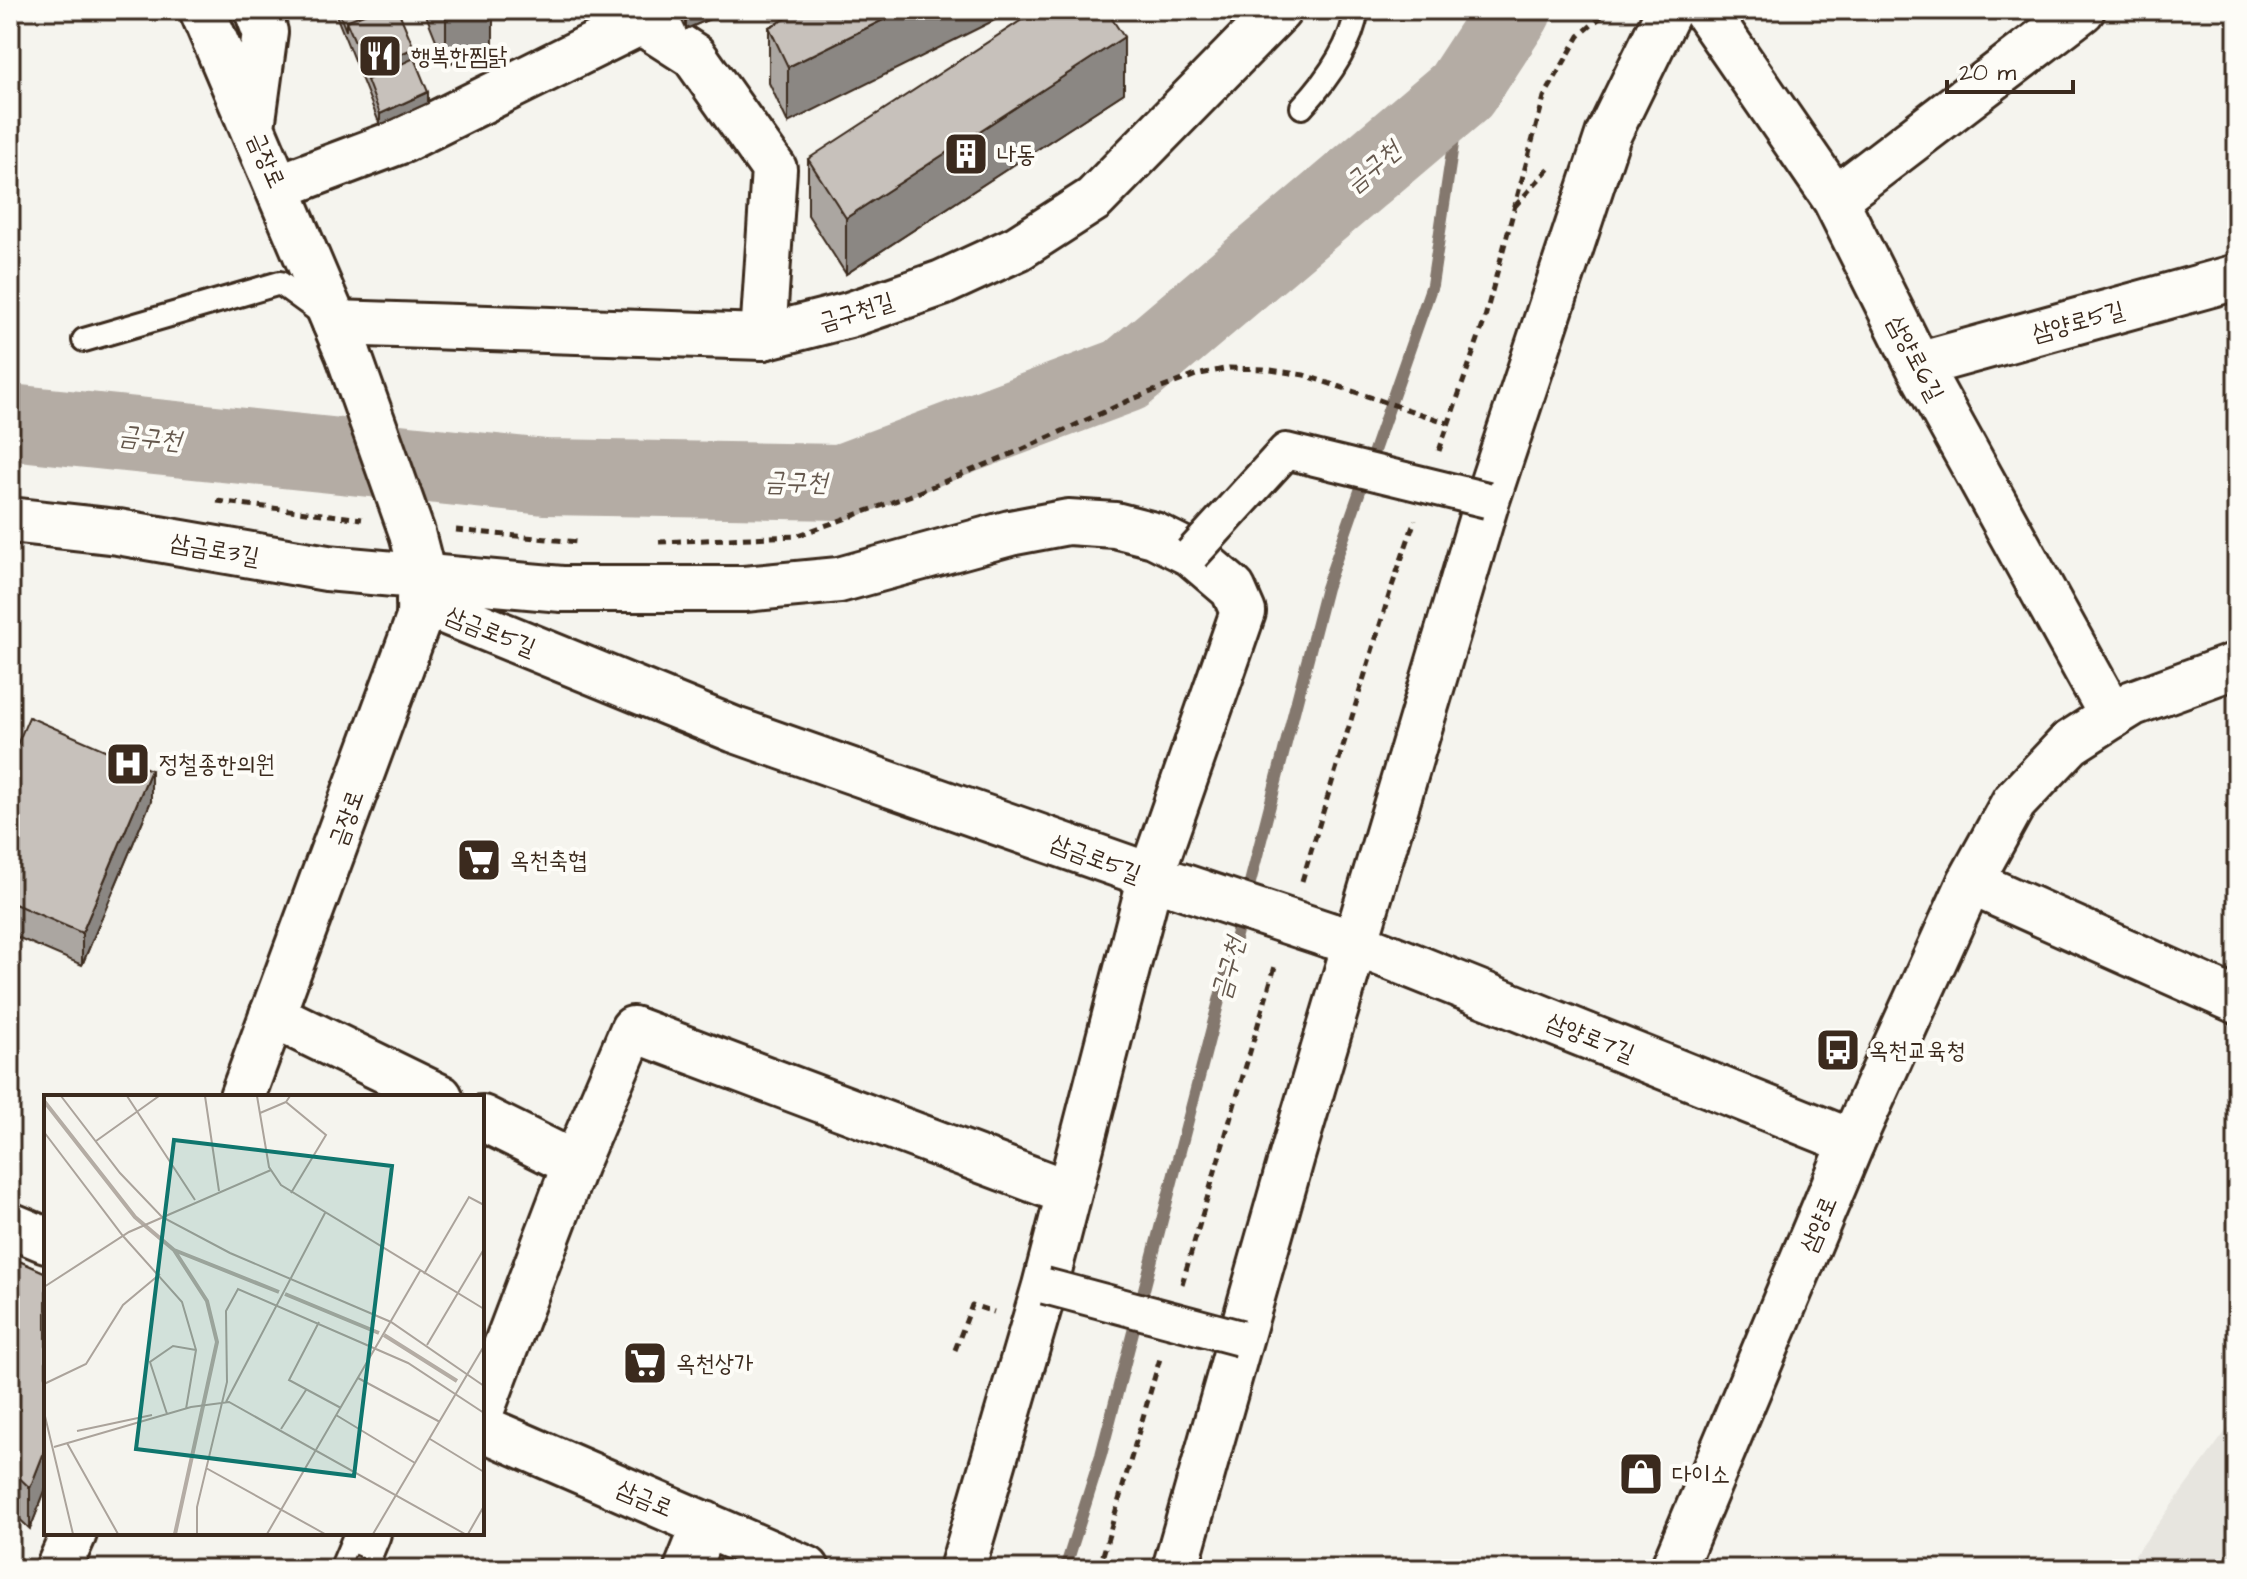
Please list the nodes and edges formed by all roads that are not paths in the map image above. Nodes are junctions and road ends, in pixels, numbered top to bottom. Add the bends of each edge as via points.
1 (202, 10) edge
2 (257, 10) edge
3 (1357, 10) edge
4 (1669, 10) edge
5 (1705, 10) edge
6 (2082, 10) edge
7 (1276, 11) edge
8 (1302, 107) dead end
9 (252, 127) junction
10 (278, 187) junction
11 (1835, 199) junction
12 (2237, 277) edge
13 (763, 337) junction
14 (342, 339) junction
15 (84, 340) dead end
16 (1918, 365) junction
17 (1487, 500) junction
18 (10, 520) edge
19 (1192, 554) junction
20 (419, 589) junction
21 (2237, 665) edge
22 (2112, 716) junction
23 (1164, 880) junction
24 (1970, 882) junction
25 (1342, 939) junction
26 (2237, 1001) edge
27 (272, 1015) junction
28 (243, 1095) edge
29 (436, 1095) edge
30 (484, 1119) edge
31 (1852, 1142) junction
32 (575, 1164) junction
33 (1069, 1193) junction
34 (10, 1225) edge
35 (44, 1239) edge
36 (1045, 1286) junction
37 (1240, 1338) junction
38 (484, 1404) edge
39 (484, 1429) edge
40 (705, 1524) junction
41 (73, 1535) edge
42 (367, 1535) edge
43 (58, 1569) edge
44 (353, 1569) edge
45 (687, 1569) edge
46 (807, 1569) edge
47 (962, 1569) edge
48 (1175, 1569) edge
49 (1673, 1569) edge

1 - 9 street, 금장로
2 - 9 street via 265,32
3 - 8 lane via 1327,81
4 - 17 street via 1608,135
5 - 11 street, 삼양로6길
6 - 11 street
7 - 13 street, 금구천길 via 1094,199 1030,240 942,283
9 - 10 street, 금장로
10 - 13 street via 403,140 641,22 694,56 774,169
10 - 14 street, 금장로
11 - 16 street, 삼양로6길
12 - 16 street, 삼양로5길
13 - 14 street, 금구천길
14 - 15 lane via 280,283
14 - 20 street, 금장로, bridge via 427,531
16 - 22 street, 삼양로6길
17 - 19 street, bridge via 1286,451
17 - 25 street
18 - 20 street, 삼금로3길 via 118,532
19 - 20 street, 삼금로3길 via 1154,535 1115,525 1068,522 839,580 744,589
19 - 23 street, 삼금로3길 via 1233,589 1243,612
20 - 23 street, 삼금로5길 via 735,730
20 - 27 street, 금장로 via 419,618
21 - 22 street, 삼양로 via 2133,703
22 - 24 street, 삼양로 via 2070,743 2014,802
23 - 25 street, 삼양로7길, bridge
23 - 33 street, 삼금로5길
24 - 26 street
24 - 31 street, 삼양로
25 - 31 street, 삼양로7길
25 - 37 street
27 - 28 street, 금장로
27 - 29 street
30 - 32 street
31 - 49 street, 삼양로
32 - 33 street via 633,1029
32 - 38 street
33 - 36 street, 삼금로5길
34 - 35 street
36 - 37 street, bridge
36 - 47 street, 삼금로5길
37 - 48 street
39 - 40 street, 삼금로
40 - 45 street
40 - 46 street, 삼금로
41 - 43 street
42 - 44 street

